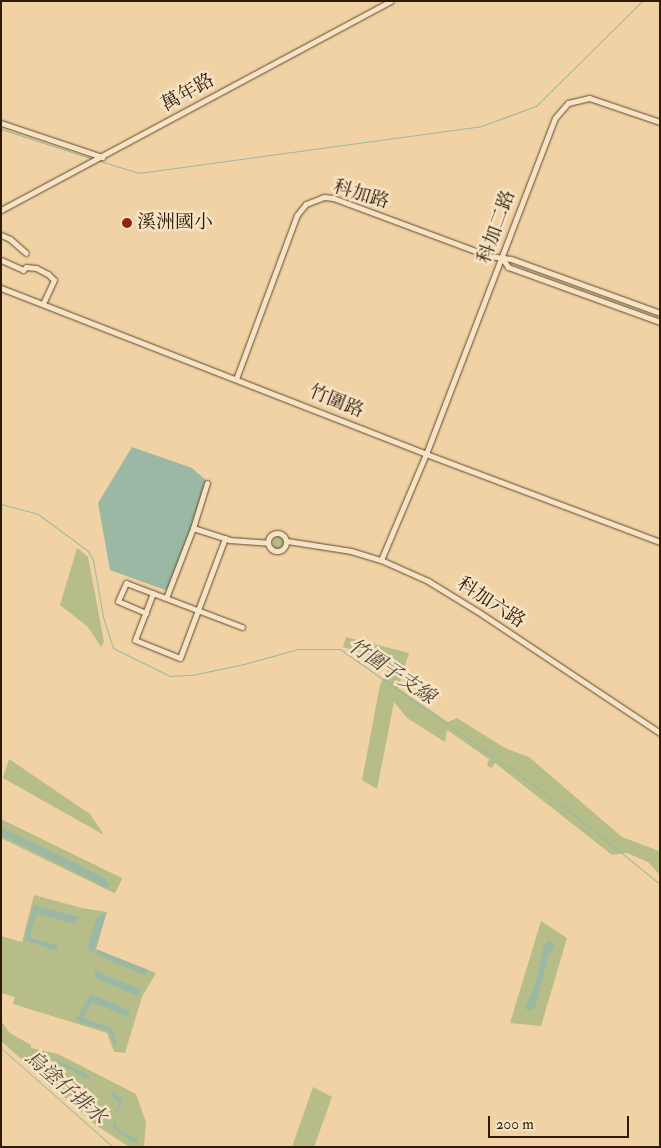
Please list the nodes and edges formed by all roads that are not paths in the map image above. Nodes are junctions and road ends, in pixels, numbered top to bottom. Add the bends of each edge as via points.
1 (390, 1) edge
2 (660, 122) edge
3 (1, 123) edge
4 (98, 159) junction
5 (1, 210) edge
6 (1, 234) edge
7 (26, 253) dead end
8 (502, 258) junction
9 (1, 260) edge
10 (1, 288) edge
11 (43, 304) junction
12 (660, 313) edge
13 (660, 322) edge
14 (236, 379) junction
15 (426, 454) junction
16 (207, 483) dead end
17 (193, 528) junction
18 (225, 538) junction
19 (287, 541) junction
20 (660, 542) edge
21 (268, 543) junction
22 (380, 560) junction
23 (153, 593) junction
24 (166, 598) junction
25 (198, 610) junction
26 (146, 613) junction
27 (242, 627) dead end
28 (660, 734) edge

1 - 4 street, 萬年路
2 - 8 street, 科加二路 via 589,98 562,108 550,126
3 - 4 street
4 - 5 street, 萬年路
6 - 7 street
8 - 12 street, 科加路
8 - 13 street, 科加路 via 508,266
8 - 14 street, 科加路 via 333,198 315,199 302,207 295,220
8 - 15 street, 科加二路
9 - 11 street via 23,270 26,267 36,268 54,280
10 - 11 street, 竹圍路
11 - 14 street, 竹圍路
14 - 15 street, 竹圍路
15 - 20 street, 竹圍路
15 - 22 street, 科加二路
16 - 17 street
17 - 18 street
17 - 24 street
18 - 21 street
18 - 25 street
19 - 21 street via 278,533 272,535
19 - 21 street via 284,549 279,551
19 - 22 street, 科加六路 via 351,551
22 - 28 street, 科加六路 via 453,595
23 - 24 street
23 - 26 street
23 - 26 street via 126,583 118,601
24 - 25 street
25 - 26 street via 180,658 135,640
25 - 27 street

